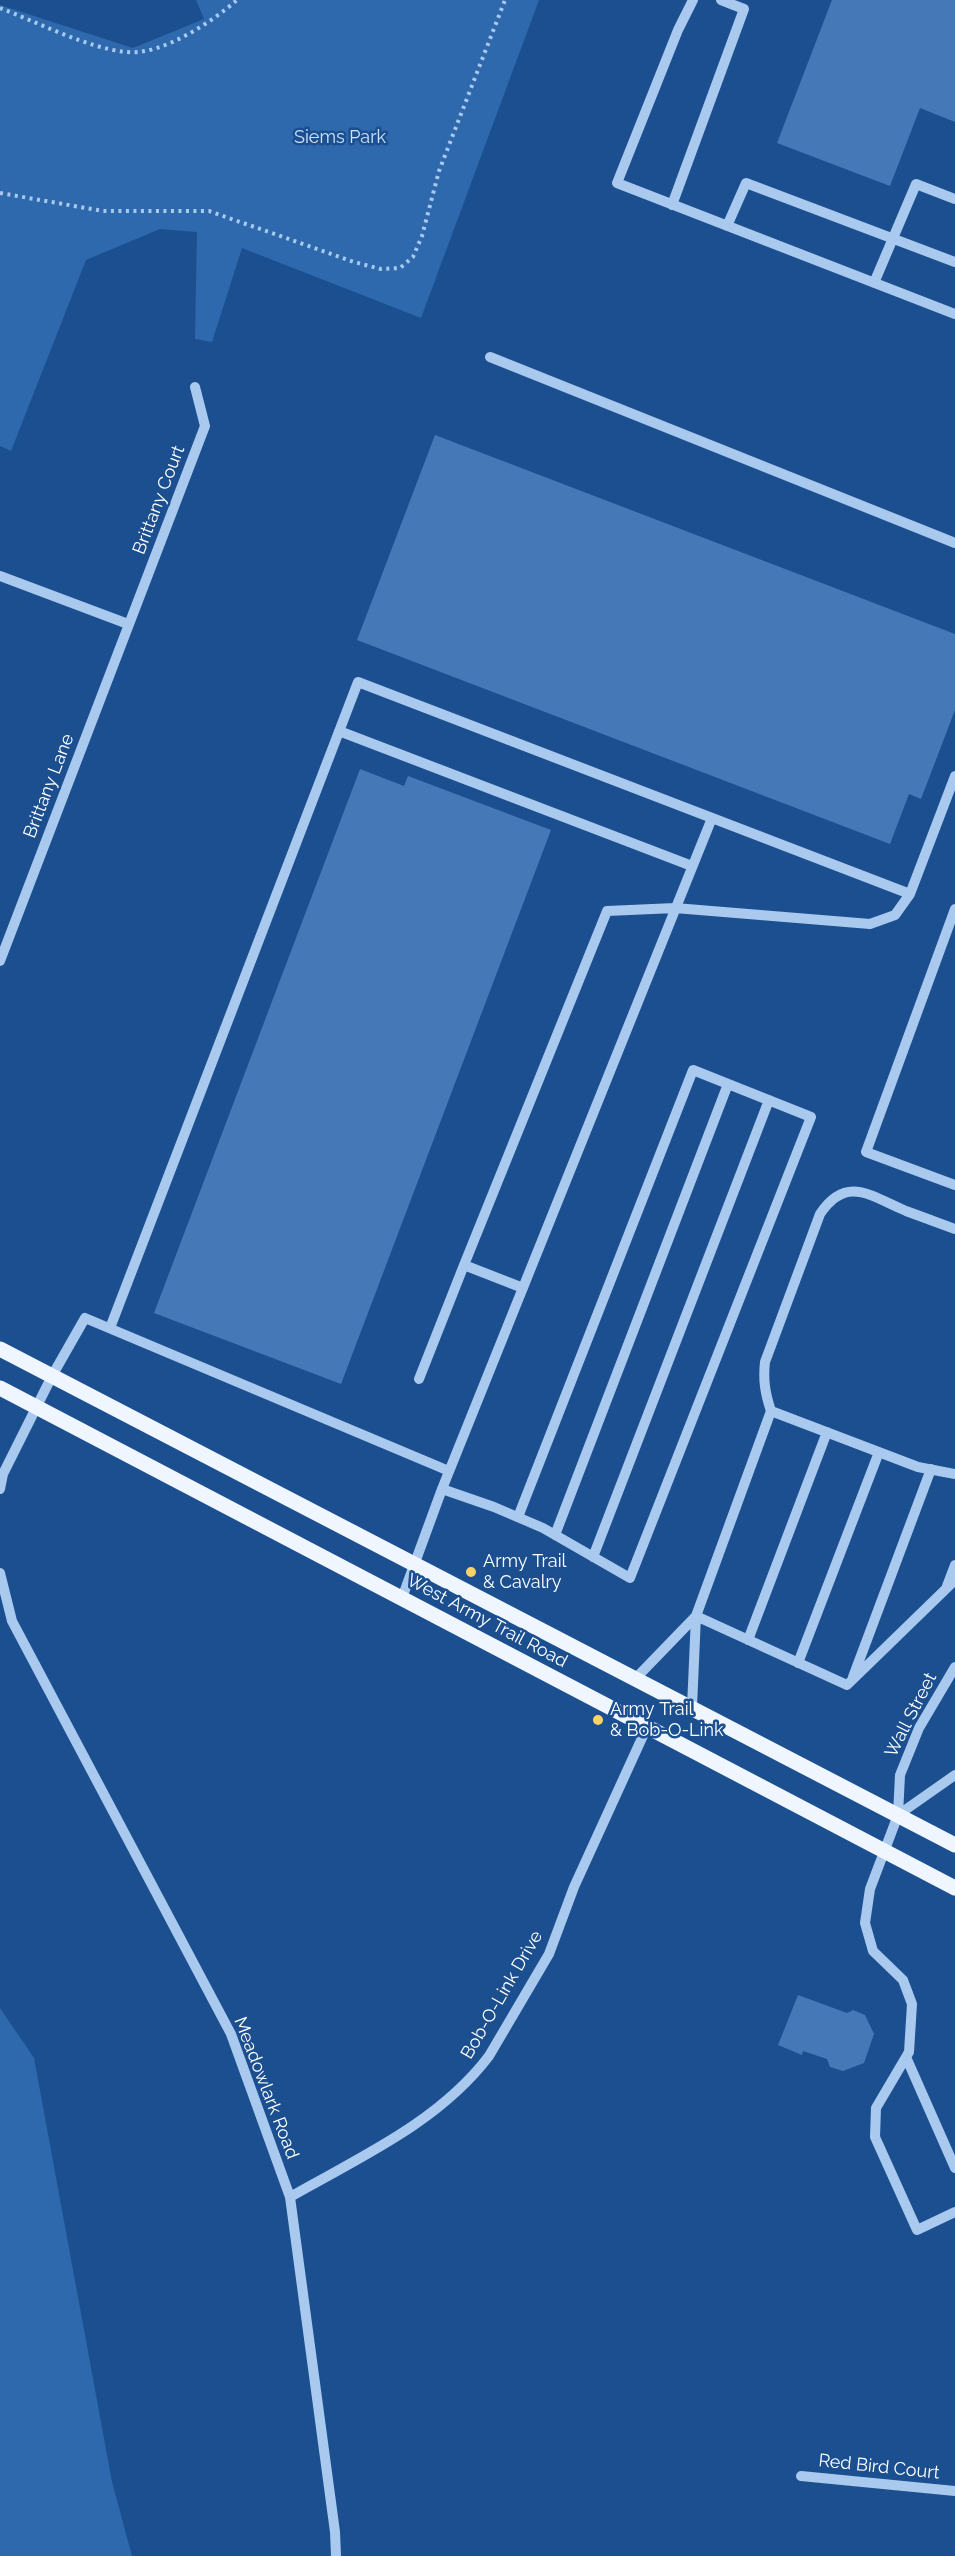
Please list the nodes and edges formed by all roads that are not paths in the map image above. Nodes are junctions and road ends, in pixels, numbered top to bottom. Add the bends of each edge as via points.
1 (693, 0) edge
2 (721, 0) edge
3 (955, 199) edge
4 (672, 205) junction
5 (727, 226) junction
6 (893, 238) junction
7 (955, 262) edge
8 (874, 283) junction
9 (955, 314) edge
10 (490, 357) dead end
11 (195, 387) dead end
12 (955, 543) edge
13 (0, 576) edge
14 (128, 624) junction
15 (339, 731) junction
16 (955, 776) edge
17 (712, 818) junction
18 (692, 866) junction
19 (910, 894) junction
20 (675, 908) junction
21 (955, 909) edge
22 (0, 961) edge
23 (728, 1084) junction
24 (769, 1100) junction
25 (955, 1185) edge
26 (955, 1229) edge
27 (465, 1265) junction
28 (523, 1288) junction
29 (110, 1328) junction
30 (0, 1349) edge
31 (52, 1376) junction
32 (419, 1379) dead end
33 (0, 1388) edge
34 (36, 1407) junction
35 (771, 1411) junction
36 (826, 1432) junction
37 (879, 1452) junction
38 (931, 1469) junction
39 (449, 1471) junction
40 (955, 1474) edge
41 (0, 1489) edge
42 (442, 1489) junction
43 (518, 1517) junction
44 (555, 1535) junction
45 (593, 1557) junction
46 (415, 1563) junction
47 (955, 1565) edge
48 (0, 1573) edge
49 (951, 1583) edge
50 (402, 1598) junction
51 (696, 1616) junction
52 (748, 1640) junction
53 (798, 1663) junction
54 (955, 1667) edge
55 (636, 1678) junction
56 (852, 1681) junction
57 (692, 1707) junction
58 (647, 1727) junction
59 (955, 1775) edge
60 (898, 1815) junction
61 (955, 1845) edge
62 (883, 1850) junction
63 (955, 1888) edge
64 (906, 2057) junction
65 (955, 2168) edge
66 (290, 2198) junction
67 (955, 2212) edge
68 (801, 2476) dead end
69 (955, 2491) edge
70 (336, 2556) edge

1 - 4 street via 617,183
2 - 4 street via 744,9
3 - 6 street via 916,184
4 - 5 street
5 - 6 street via 746,183
5 - 8 street
6 - 7 street
6 - 8 street
8 - 9 street
10 - 12 street
11 - 14 street, Brittany Court via 205,426
13 - 14 street
14 - 22 street, Brittany Lane
15 - 17 street via 358,682
15 - 18 street
15 - 29 street
16 - 19 street
17 - 18 street
17 - 19 street
18 - 20 street
19 - 20 street via 895,915 870,924
20 - 27 street via 607,911
20 - 28 street
21 - 25 street via 866,1152
23 - 24 street
23 - 43 street via 693,1070
23 - 44 street
24 - 45 street
24 - 45 street via 811,1117 630,1578
26 - 35 street via 868,1193 838,1194 829,1201 820,1214 765,1362 765,1393
27 - 28 street
27 - 32 street
28 - 39 street
29 - 31 street via 86,1318
29 - 39 street
30 - 31 main road, West Army Trail Road
31 - 34 street
31 - 46 main road, West Army Trail Road
33 - 34 main road, West Army Trail Road
34 - 41 street via 3,1474
34 - 50 main road, West Army Trail Road
35 - 36 street
35 - 51 street
36 - 37 street
36 - 52 street
37 - 38 street
37 - 53 street
38 - 40 street
38 - 56 street
39 - 42 street
42 - 43 street
42 - 46 street
43 - 44 street
44 - 45 street
46 - 50 street
46 - 55 main road, West Army Trail Road
47 - 49 street
48 - 66 street, Meadowlark Road via 12,1621 231,2034
49 - 56 street
50 - 58 main road, West Army Trail Road
51 - 52 street
51 - 55 street
51 - 57 street
52 - 53 street
53 - 56 street via 847,1685
54 - 60 street, Wall Street via 919,1728 900,1775
55 - 57 main road, West Army Trail Road
57 - 60 main road, West Army Trail Road
58 - 62 main road, West Army Trail Road
58 - 66 street, Bob-O-Link Drive via 574,1887 549,1954 478,2070 422,2121
59 - 60 street
60 - 61 main road, West Army Trail Road
60 - 62 street, Wall Street
62 - 63 main road, West Army Trail Road
62 - 64 street, Wall Street via 870,1890 866,1923 873,1951 903,1980 912,2004
64 - 65 street
64 - 67 street via 876,2108 875,2138 917,2230
66 - 70 street, Meadowlark Road
68 - 69 street, Red Bird Court

